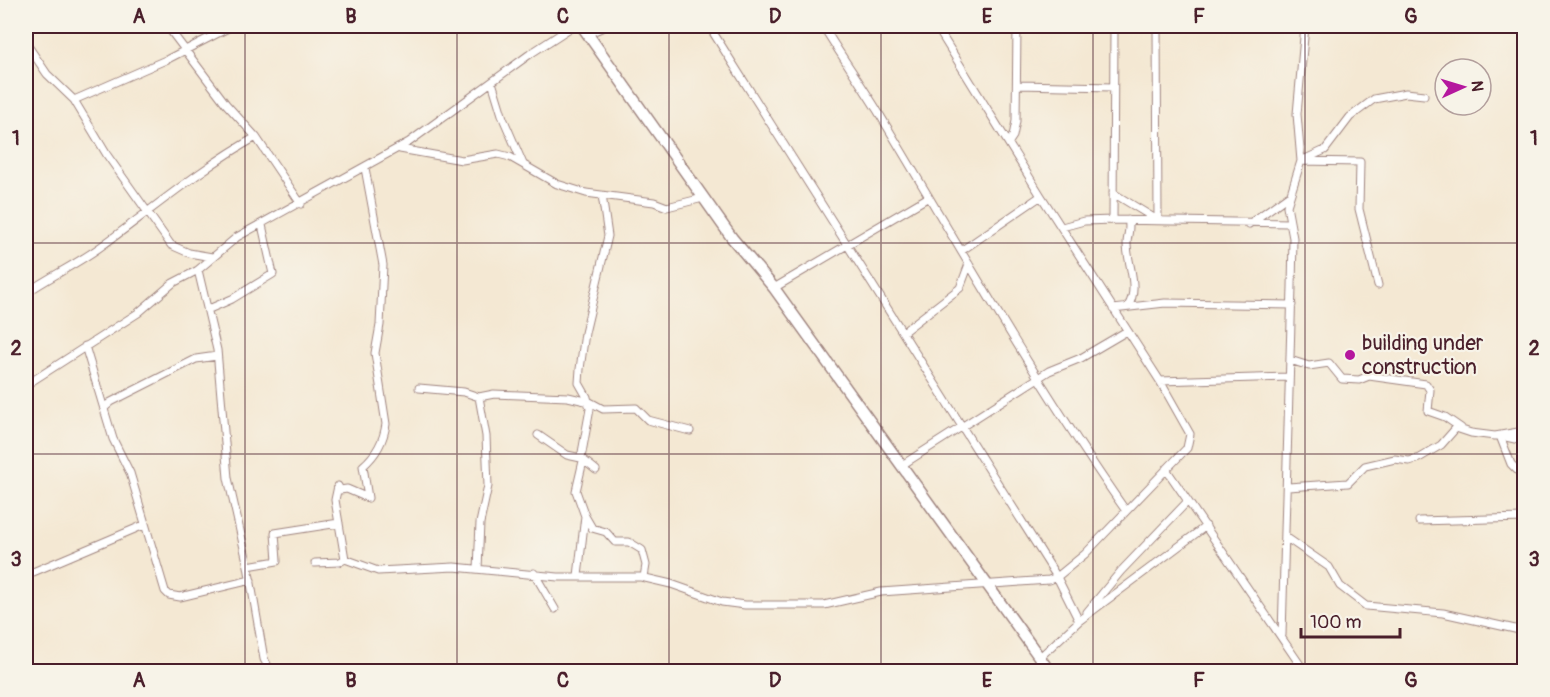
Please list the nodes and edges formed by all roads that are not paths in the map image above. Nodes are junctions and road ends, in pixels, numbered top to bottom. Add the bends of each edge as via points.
1 (167, 26) edge
2 (232, 26) edge
3 (573, 26) edge
4 (606, 26) edge
5 (709, 26) edge
6 (823, 26) edge
7 (936, 26) edge
8 (1017, 26) edge
9 (1114, 26) edge
10 (1157, 26) edge
11 (1305, 26) edge
12 (584, 30) edge
13 (26, 43) edge
14 (186, 50) junction
15 (492, 82) junction
16 (1018, 85) junction
17 (1113, 87) junction
18 (1424, 95) dead end
19 (74, 100) junction
20 (256, 137) junction
21 (1009, 142) junction
22 (400, 148) junction
23 (1301, 161) junction
24 (524, 167) junction
25 (365, 168) junction
26 (1113, 193) junction
27 (602, 195) junction
28 (1041, 196) junction
29 (1288, 196) junction
30 (703, 198) junction
31 (927, 198) junction
32 (301, 204) junction
33 (147, 212) junction
34 (1157, 219) junction
35 (1113, 220) junction
36 (1128, 220) junction
37 (1288, 223) junction
38 (1249, 224) junction
39 (262, 225) junction
40 (1062, 227) junction
41 (847, 245) junction
42 (961, 251) junction
43 (212, 257) junction
44 (969, 264) junction
45 (198, 270) junction
46 (1378, 285) dead end
47 (774, 288) junction
48 (26, 293) edge
49 (1292, 305) junction
50 (1128, 306) junction
51 (209, 309) junction
52 (1113, 309) junction
53 (1127, 331) junction
54 (903, 332) junction
55 (86, 346) junction
56 (218, 356) junction
57 (1290, 360) junction
58 (1288, 377) junction
59 (1040, 379) junction
60 (1160, 381) junction
61 (26, 385) edge
62 (419, 388) dead end
63 (479, 397) junction
64 (590, 402) junction
65 (104, 408) junction
66 (960, 426) junction
67 (1461, 428) junction
68 (690, 431) dead end
69 (1524, 431) edge
70 (538, 435) dead end
71 (1500, 436) junction
72 (1524, 441) edge
73 (582, 460) junction
74 (902, 465) junction
75 (1166, 469) junction
76 (596, 470) dead end
77 (1524, 477) edge
78 (1287, 487) junction
79 (1188, 501) junction
80 (1126, 510) junction
81 (585, 516) junction
82 (1524, 518) edge
83 (1419, 521) dead end
84 (339, 523) junction
85 (144, 525) junction
86 (1206, 526) junction
87 (1287, 538) junction
88 (345, 559) junction
89 (315, 563) dead end
90 (248, 566) junction
91 (478, 569) junction
92 (534, 573) junction
93 (26, 575) edge
94 (578, 576) junction
95 (644, 577) junction
96 (1057, 577) junction
97 (250, 580) junction
98 (988, 585) junction
99 (555, 609) dead end
100 (1079, 621) junction
101 (1524, 631) edge
102 (1282, 635) junction
103 (1040, 657) junction
104 (271, 672) edge
105 (1050, 672) edge
106 (1305, 672) edge

1 - 14 street
2 - 14 street
3 - 15 street
4 - 12 street
5 - 41 street
6 - 31 street
7 - 21 street
8 - 16 street
9 - 17 street
10 - 34 street
11 - 23 street via 1297,114
12 - 30 main road
13 - 19 street via 36,61
14 - 19 street
14 - 20 street
15 - 22 street
15 - 24 street
16 - 17 street
16 - 21 street via 1016,121
17 - 26 street
18 - 23 street via 1406,93 1374,99 1350,117 1325,150
19 - 33 street
20 - 32 street
20 - 33 street via 215,160
21 - 28 street
22 - 24 street via 462,160 498,154
22 - 25 street
23 - 29 street
23 - 46 street via 1360,162 1359,209
24 - 27 street via 557,184
25 - 32 street
25 - 84 street via 383,266 375,353 385,434 363,466 368,498 338,486 335,498
26 - 34 street
26 - 35 street
27 - 30 street via 667,207
27 - 64 street via 607,246 585,333 578,380
28 - 40 street
28 - 42 street
29 - 37 street
29 - 38 street
30 - 47 main road
31 - 41 street
31 - 42 street
32 - 39 street
33 - 43 street via 171,245
33 - 48 street
34 - 36 street
34 - 38 street
35 - 36 street
35 - 40 street
36 - 50 street via 1132,297
37 - 38 street
37 - 49 street via 1293,238
39 - 43 street via 237,237
39 - 51 street via 273,274
40 - 52 street
41 - 47 street
41 - 54 street
42 - 44 street
43 - 45 street
44 - 54 street via 960,288
44 - 59 street
45 - 51 street via 202,297
45 - 55 street via 172,283 138,313
47 - 74 main road
49 - 50 street
49 - 57 street
50 - 52 street
51 - 56 street
52 - 53 street
53 - 59 street
53 - 60 street
54 - 66 street
55 - 61 street
55 - 65 street
56 - 65 street via 190,362
56 - 90 street via 228,478
57 - 58 street
57 - 67 street via 1309,366 1329,363 1342,379 1369,376 1426,384 1430,390 1428,411
58 - 60 street
58 - 78 street
59 - 66 street
59 - 80 street
60 - 75 street via 1187,425 1191,439
62 - 63 street
63 - 64 street via 568,397
63 - 91 street via 486,436 488,486 480,523
64 - 68 street via 603,409 636,408 648,420
64 - 73 street
65 - 85 street via 113,439 130,473
66 - 74 street
66 - 96 street
67 - 71 street via 1471,434
67 - 78 street via 1454,428 1440,445 1419,458 1365,466 1348,483
69 - 71 street
70 - 73 street via 567,455
71 - 72 street
71 - 77 street via 1511,464
73 - 76 street
73 - 81 street via 576,491
74 - 98 main road
75 - 79 street
75 - 80 street
78 - 87 street
79 - 86 street
79 - 100 street
80 - 96 street via 1085,554
81 - 94 street
81 - 95 street via 592,528 606,532 615,542 629,542 642,550
82 - 83 street
84 - 88 street
84 - 90 street via 275,532 277,561
85 - 93 street
85 - 97 street via 169,595 180,597
86 - 100 street
86 - 102 street
87 - 101 street via 1329,567 1340,586 1366,606 1443,613
87 - 102 street
88 - 89 street
88 - 91 street via 378,571
90 - 97 street
91 - 92 street
92 - 94 street
92 - 99 street
94 - 95 street
95 - 98 street via 737,605 824,605 881,592
96 - 98 street
96 - 100 street
97 - 104 street via 264,659
98 - 103 main road
100 - 103 street
102 - 106 street
103 - 105 main road

